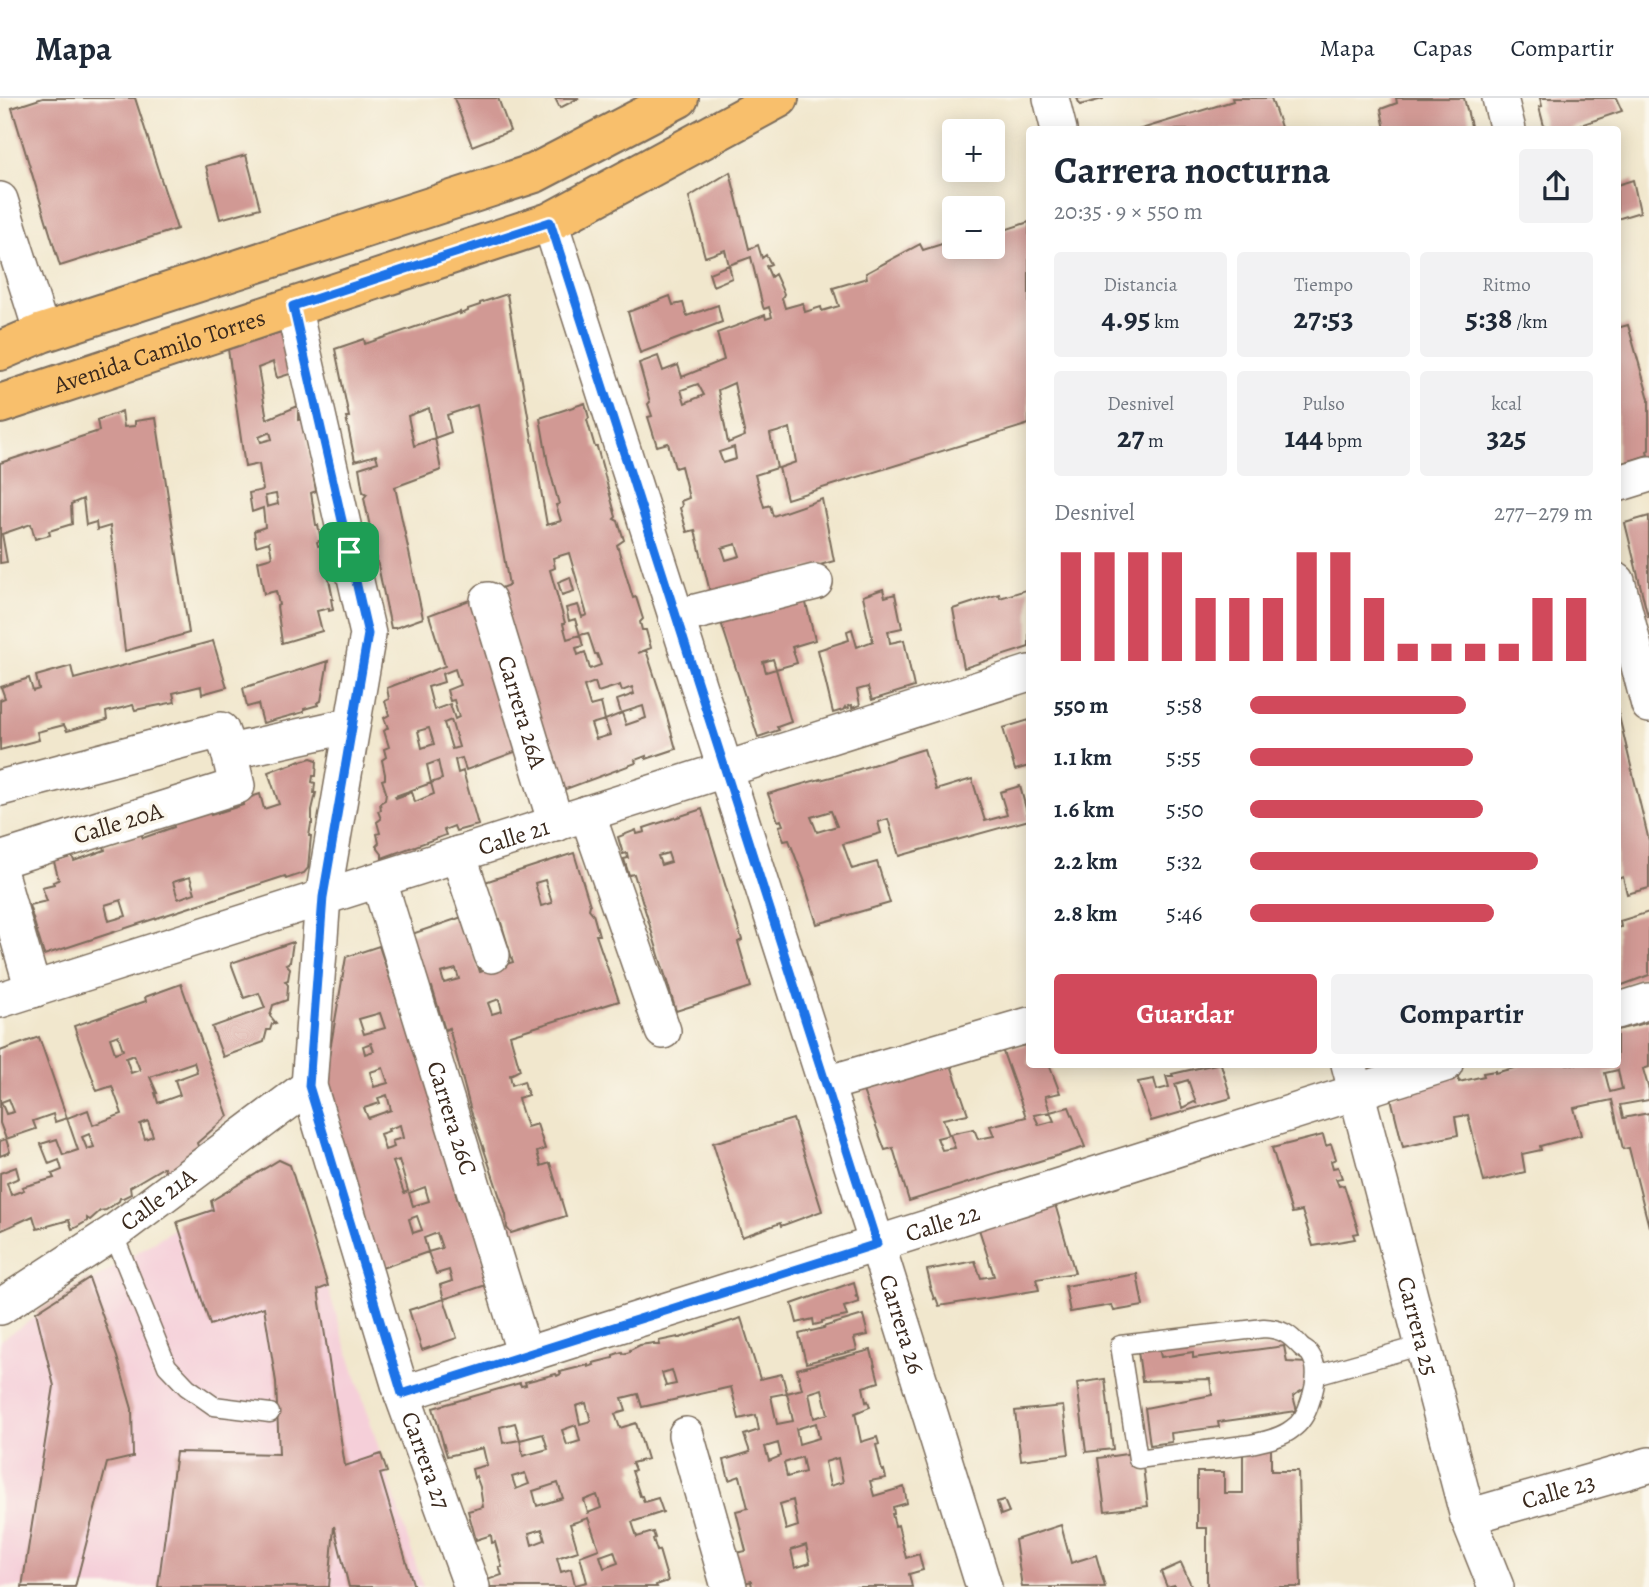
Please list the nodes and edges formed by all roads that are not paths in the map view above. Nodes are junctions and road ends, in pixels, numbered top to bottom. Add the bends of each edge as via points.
1 (678, 98) edge
2 (779, 98) edge
3 (1051, 98) edge
4 (1500, 98) edge
5 (1058, 126) edge
6 (1507, 126) edge
7 (0, 200) edge
8 (550, 222) junction
9 (293, 306) junction
10 (42, 333) junction
11 (0, 351) edge
12 (0, 404) edge
13 (1649, 474) edge
14 (1621, 483) edge
15 (815, 582) dead end
16 (1621, 596) edge
17 (488, 600) dead end
18 (676, 617) junction
19 (1026, 674) edge
20 (1649, 705) edge
21 (352, 724) junction
22 (225, 741) junction
23 (725, 769) junction
24 (0, 788) edge
25 (571, 819) junction
26 (458, 854) junction
27 (0, 860) edge
28 (0, 874) edge
29 (379, 881) junction
30 (323, 897) junction
31 (492, 956) dead end
32 (33, 990) junction
33 (0, 1000) edge
34 (1649, 1001) edge
35 (1621, 1010) edge
36 (1026, 1026) edge
37 (663, 1031) dead end
38 (1419, 1068) edge
39 (1353, 1078) edge
40 (825, 1084) junction
41 (309, 1086) junction
42 (113, 1233) junction
43 (877, 1244) junction
44 (0, 1307) edge
45 (1423, 1345) junction
46 (525, 1355) junction
47 (1316, 1375) junction
48 (402, 1394) junction
49 (270, 1413) dead end
50 (686, 1434) dead end
51 (1649, 1465) edge
52 (1468, 1517) junction
53 (472, 1587) edge
54 (729, 1587) edge
55 (984, 1587) edge
56 (1496, 1587) edge

1 - 10 main road via 535,173
2 - 8 main road, Avenida Camilo Torres
3 - 5 street
4 - 6 street
7 - 10 street
8 - 9 main road, Avenida Camilo Torres
8 - 18 street, Carrera 26
9 - 12 main road, Avenida Camilo Torres
9 - 21 street, Carrera 27 via 368,634
10 - 11 main road
13 - 14 street
15 - 18 street
16 - 20 street
17 - 25 street, Carrera 26A
18 - 23 street, Carrera 26
19 - 23 street, Calle 21
21 - 22 street
21 - 30 street, Carrera 27
22 - 24 street
22 - 27 street, Calle 20A via 237,786
23 - 25 street, Calle 21
23 - 40 street, Carrera 26
25 - 26 street, Calle 21
25 - 37 street, Carrera 26A
26 - 29 street, Calle 21
26 - 31 street
28 - 32 street
29 - 30 street, Calle 21
29 - 46 street, Carrera 26C
30 - 32 street, Calle 21
30 - 41 street, Carrera 27
32 - 33 street, Calle 21
34 - 35 street
36 - 40 street
38 - 39 street, Calle 22
39 - 43 street, Calle 22
39 - 45 street, Carrera 25
40 - 43 street, Carrera 26
41 - 42 street, Calle 21A
41 - 48 street, Carrera 27
42 - 44 street, Calle 21A
42 - 49 lane via 166,1366 214,1406
43 - 46 street, Calle 22
43 - 55 street, Carrera 26
45 - 47 lane
45 - 52 street, Carrera 25
46 - 48 street, Calle 22
47 - 47 lane via 1307,1410 1293,1429 1283,1434 1251,1444 1138,1459 1120,1345 1276,1328 1310,1354
48 - 53 street, Carrera 27
50 - 54 street
51 - 52 street, Calle 23
52 - 56 street, Carrera 25

